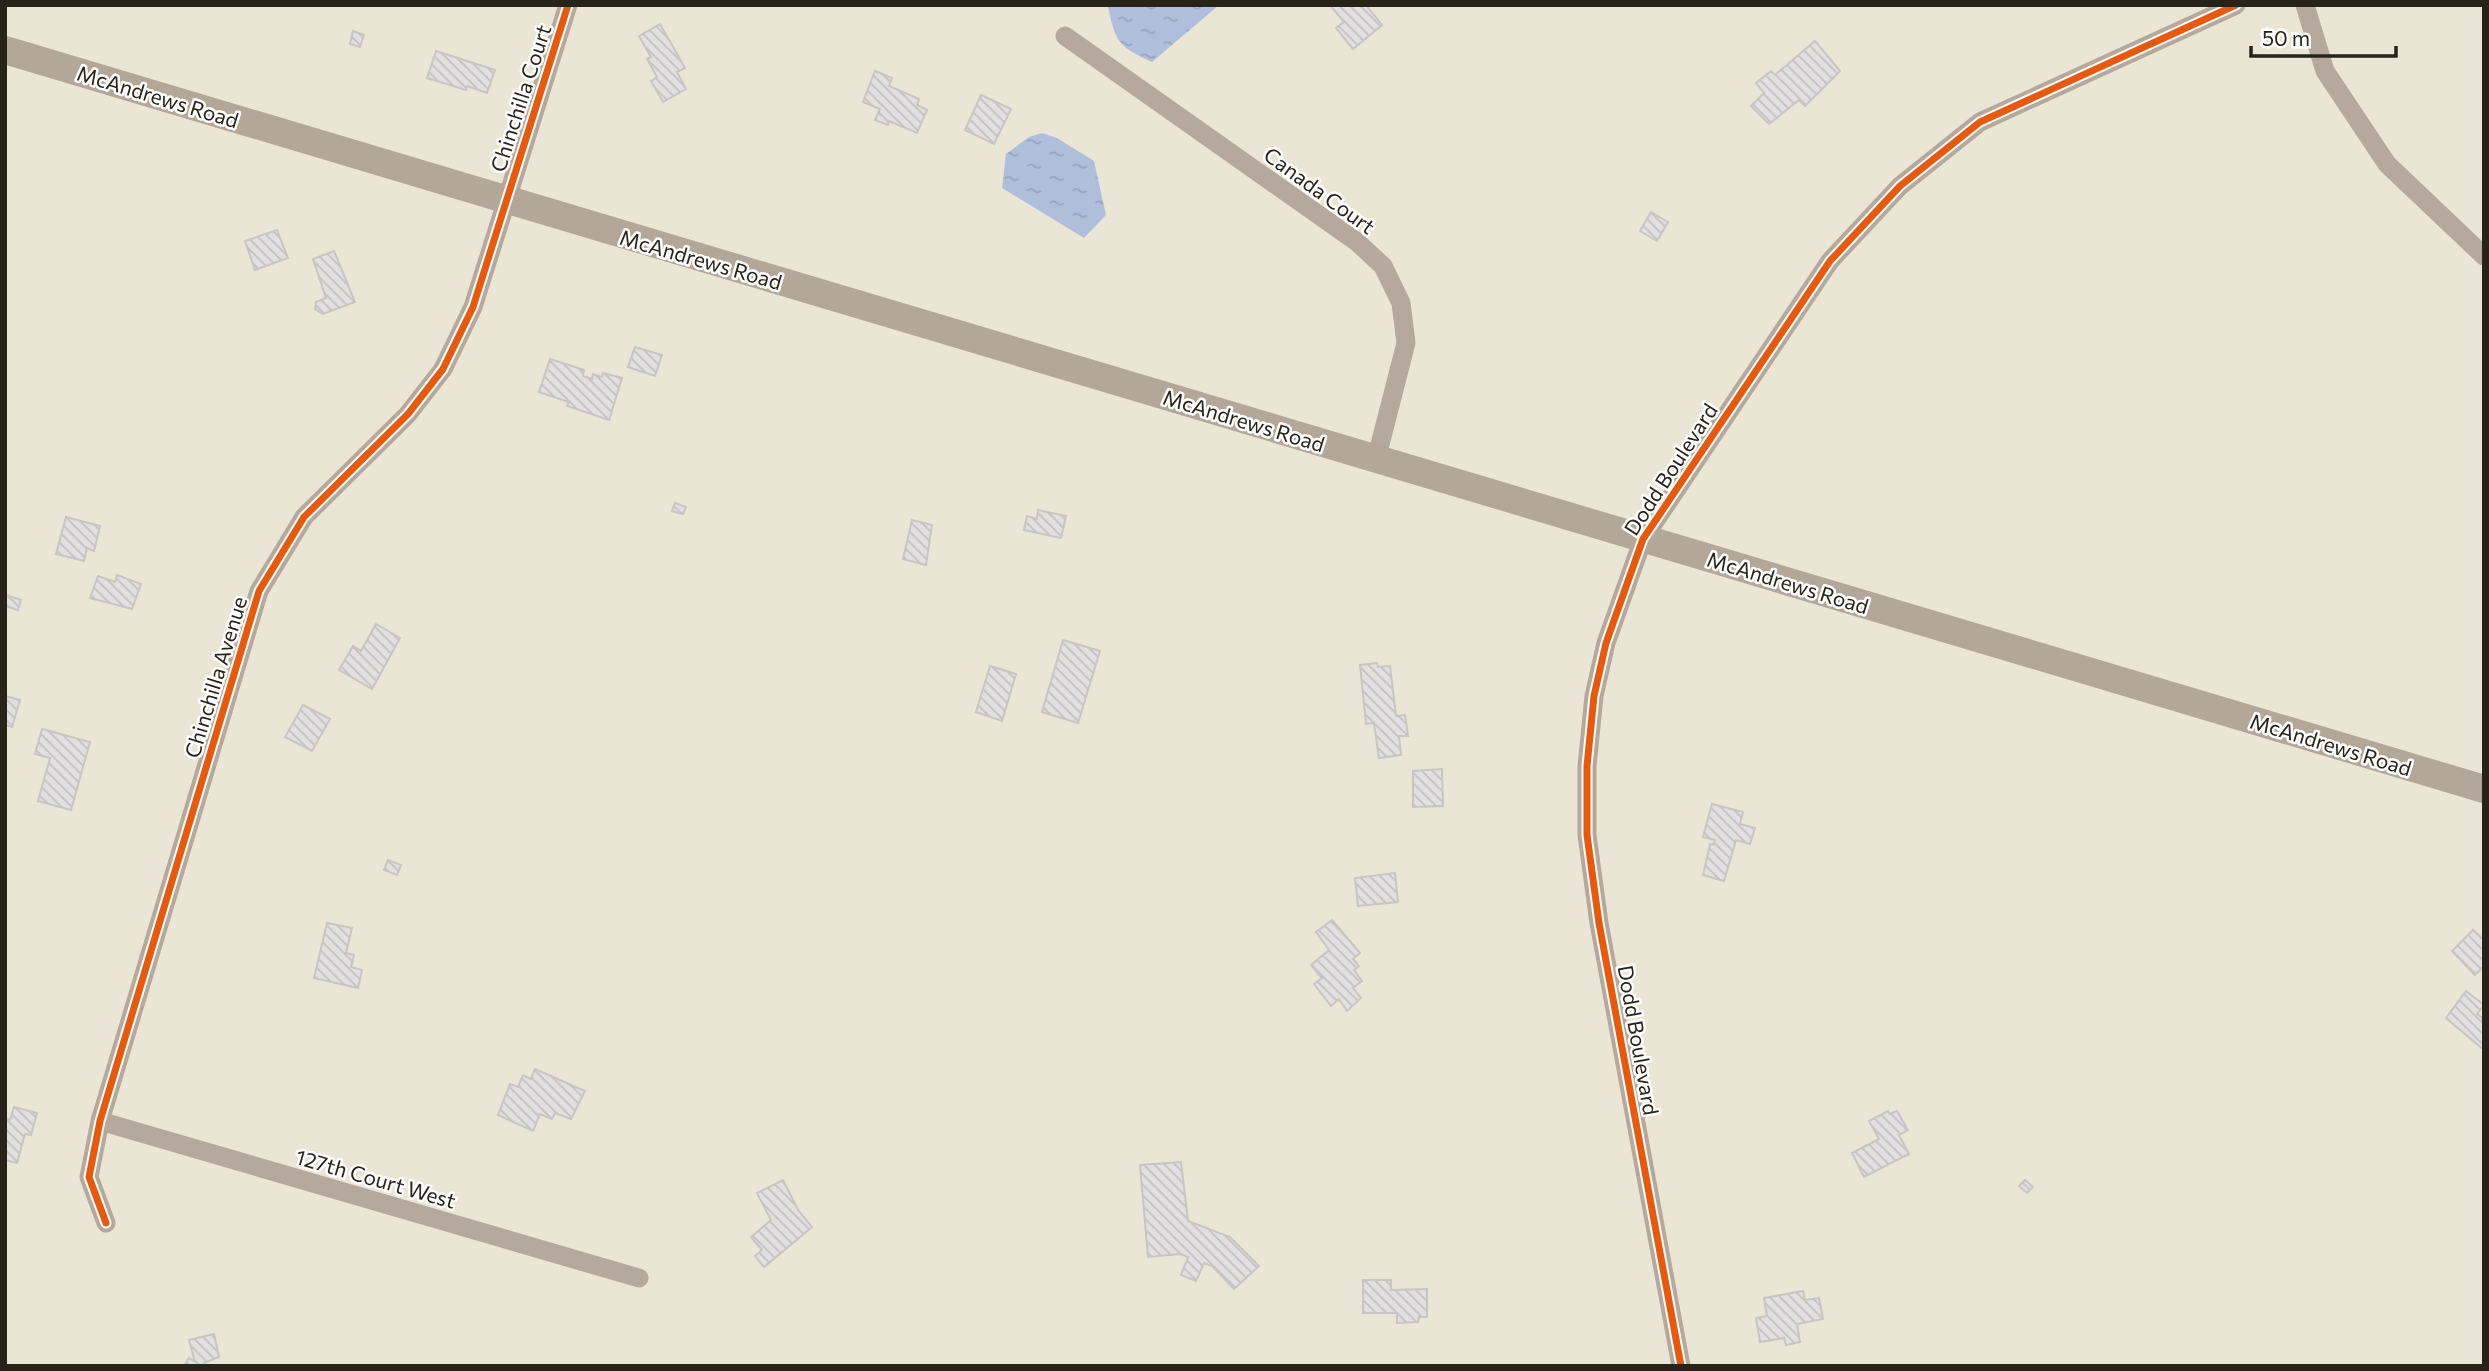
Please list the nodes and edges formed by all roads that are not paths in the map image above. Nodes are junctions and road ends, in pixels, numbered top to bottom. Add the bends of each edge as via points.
1 (568, 5) edge
2 (2236, 5) edge
3 (2305, 5) edge
4 (1065, 36) dead end
5 (5, 50) edge
6 (505, 201) junction
7 (2484, 256) edge
8 (1376, 460) junction
9 (1643, 539) junction
10 (2484, 789) edge
11 (100, 1121) junction
12 (106, 1223) dead end
13 (639, 1279) dead end
14 (1681, 1366) edge

1 - 6 street, Chinchilla Court
2 - 9 street, Dodd Boulevard via 1980,122 1900,186 1830,261
3 - 7 street via 2325,71 2387,164
4 - 8 street, Canada Court via 1357,242 1382,266 1401,303 1406,343
5 - 6 main road, McAndrews Road
6 - 8 main road, McAndrews Road
6 - 11 street, Chinchilla Avenue via 473,307 443,369 408,414 304,517 259,592
8 - 9 main road, McAndrews Road
9 - 10 main road, McAndrews Road
9 - 14 street, Dodd Boulevard via 1613,620 1594,696 1587,835
11 - 12 street, Chinchilla Avenue via 89,1177
11 - 13 street, 127th Court West

